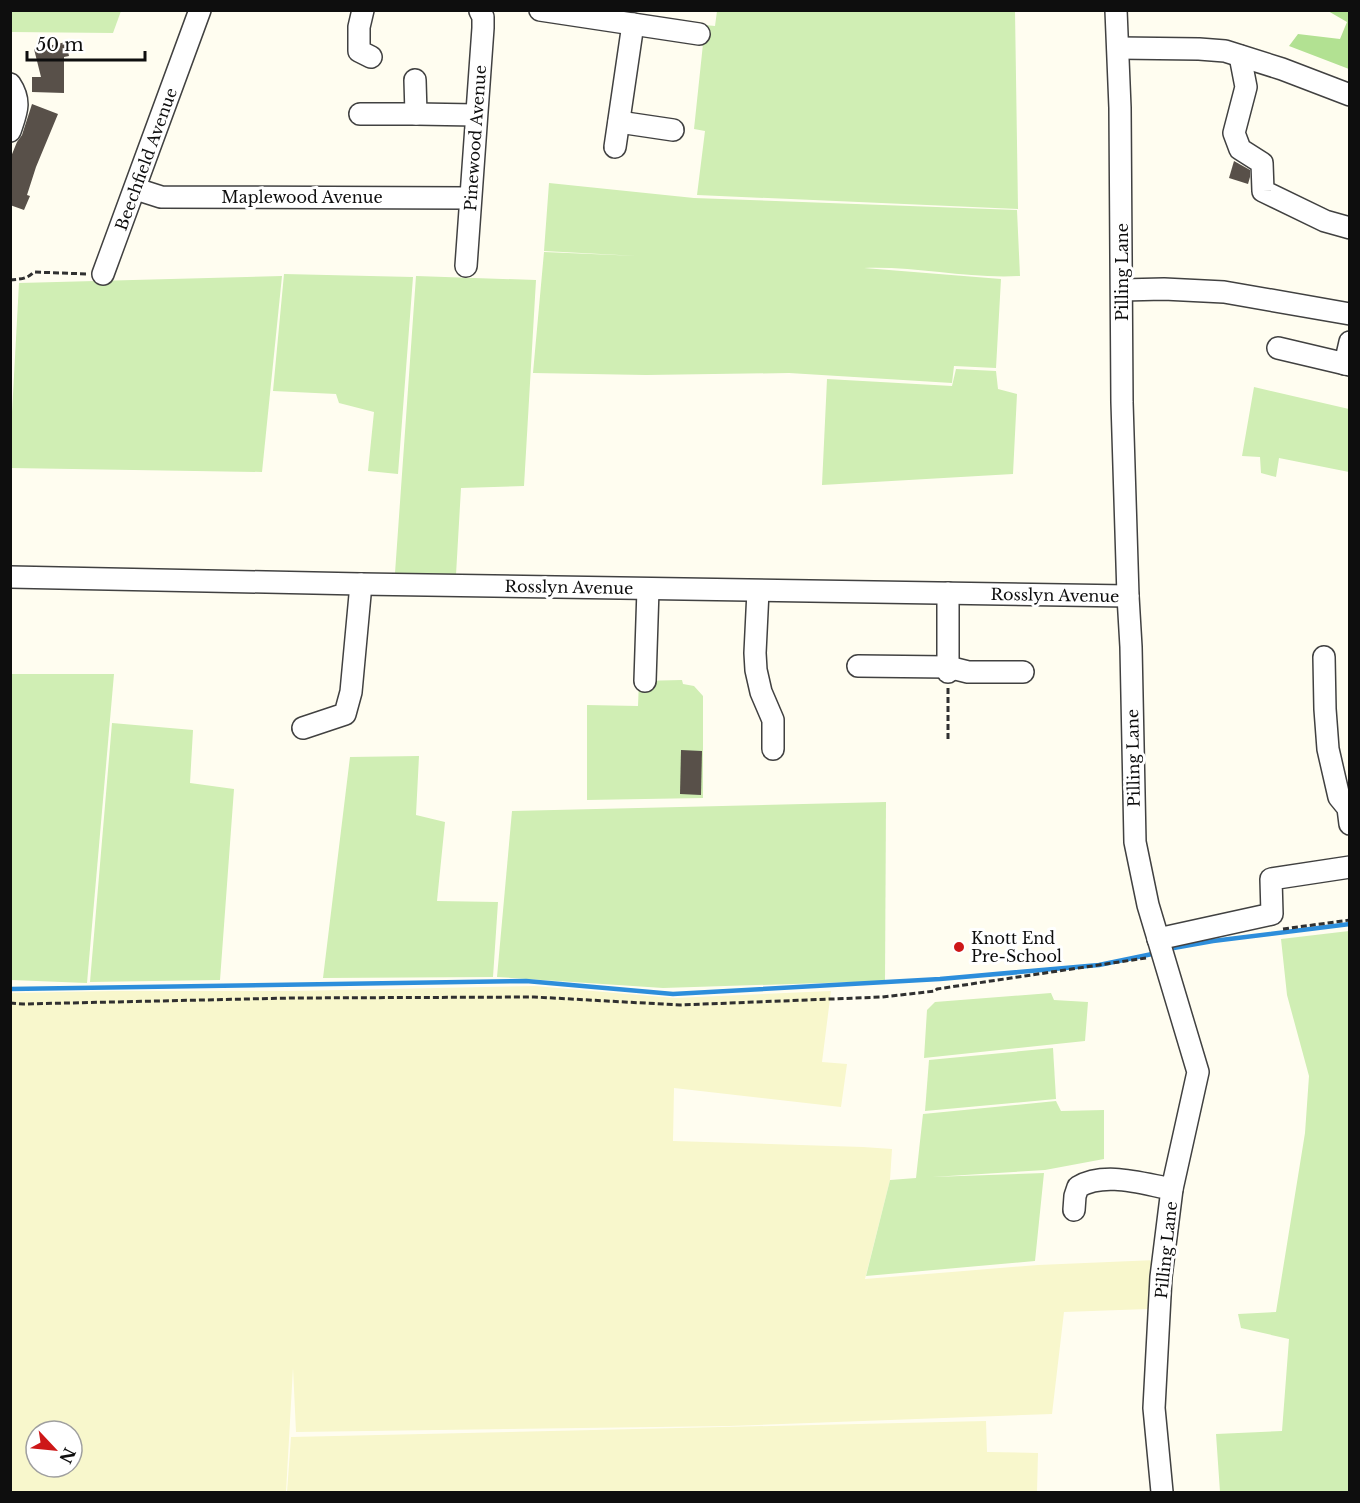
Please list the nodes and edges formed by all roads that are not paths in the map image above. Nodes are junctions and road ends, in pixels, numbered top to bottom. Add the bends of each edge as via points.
1 (200, 10) edge
2 (363, 10) edge
3 (540, 10) edge
4 (1116, 10) edge
5 (480, 11) edge
6 (676, 20) edge
7 (633, 24) junction
8 (699, 34) dead end
9 (1118, 48) junction
10 (1240, 56) junction
11 (371, 57) dead end
12 (415, 80) dead end
13 (10, 84) edge
14 (1350, 95) edge
15 (360, 114) dead end
16 (416, 114) junction
17 (476, 115) junction
18 (619, 122) junction
19 (673, 130) dead end
20 (10, 131) edge
21 (615, 147) dead end
22 (136, 189) junction
23 (471, 198) junction
24 (1350, 228) edge
25 (466, 266) dead end
26 (103, 274) road end
27 (1122, 290) junction
28 (1350, 314) edge
29 (1350, 342) edge
30 (1278, 348) dead end
31 (1347, 365) edge
32 (10, 577) edge
33 (361, 584) junction
34 (648, 589) junction
35 (758, 591) junction
36 (948, 593) junction
37 (1128, 596) junction
38 (1324, 657) dead end
39 (858, 666) dead end
40 (948, 669) junction
41 (1023, 672) dead end
42 (645, 681) dead end
43 (303, 728) dead end
44 (773, 749) dead end
45 (1349, 813) edge
46 (1350, 867) edge
47 (1160, 947) junction
48 (1172, 1189) junction
49 (1074, 1210) dead end
50 (1162, 1492) edge

1 - 22 street, Beechfield Avenue
2 - 11 street via 359,51
3 - 7 street
4 - 9 street, Pilling Lane
5 - 17 street, Pinewood Avenue via 483,28
6 - 7 street
6 - 8 street
7 - 18 street
9 - 10 street via 1199,49
9 - 27 street, Pilling Lane
10 - 14 street
10 - 24 street via 1246,87 1234,133 1240,149 1262,163 1263,191
12 - 16 street
13 - 20 street via 18,108
15 - 16 street
16 - 17 street
17 - 23 street, Pinewood Avenue
18 - 19 street
18 - 21 street
22 - 23 street, Maplewood Avenue via 161,197
22 - 26 street, Beechfield Avenue
23 - 25 street, Pinewood Avenue
27 - 28 street via 1224,292
27 - 37 street, Pilling Lane
29 - 31 street
30 - 31 street
32 - 33 street, Rosslyn Avenue
33 - 34 street, Rosslyn Avenue
33 - 43 street via 351,692 345,714
34 - 35 street, Rosslyn Avenue
34 - 42 street
35 - 36 street, Rosslyn Avenue
35 - 44 street via 754,653 761,692 773,720
36 - 37 street, Rosslyn Avenue
36 - 40 street
37 - 47 street, Pilling Lane via 1136,842
38 - 45 street via 1328,749 1339,798
39 - 40 street
40 - 41 street
46 - 47 street via 1271,879 1272,914
47 - 48 street, Pilling Lane via 1198,1072
48 - 49 street via 1120,1180 1086,1183 1078,1187
48 - 50 street, Pilling Lane via 1161,1277 1154,1408

